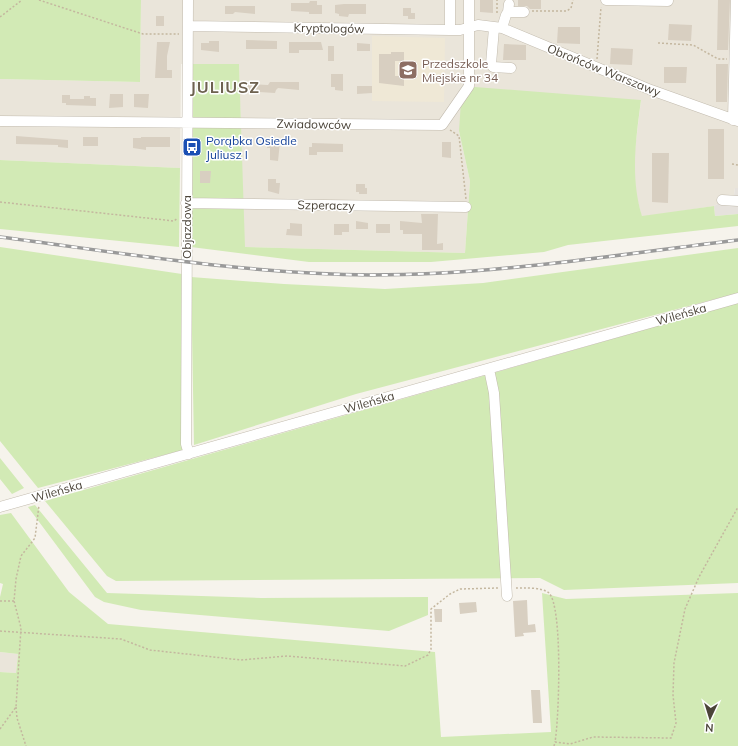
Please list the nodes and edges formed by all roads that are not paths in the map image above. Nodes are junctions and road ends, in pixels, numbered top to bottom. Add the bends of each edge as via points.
1 (188, 0) edge
2 (450, 0) edge
3 (469, 0) edge
4 (736, 0) edge
5 (668, 1) dead end
6 (603, 2) edge
7 (524, 12) road end
8 (469, 26) junction
9 (498, 28) junction
10 (188, 29) junction
11 (450, 30) junction
12 (736, 45) edge
13 (511, 68) dead end
14 (735, 120) edge
15 (0, 121) edge
16 (186, 122) junction
17 (722, 200) dead end
18 (738, 201) edge
19 (186, 203) junction
20 (466, 207) road end
21 (738, 298) edge
22 (489, 369) junction
23 (189, 454) junction
24 (0, 507) edge
25 (507, 591) road end

1 - 10 street, Objazdowa
2 - 11 street
3 - 8 street
4 - 12 street
5 - 6 street
7 - 9 street via 508,8
8 - 9 street, Obrońców Warszawy
8 - 11 street, Kryptologów via 460,30
8 - 16 street, Zwiadowców via 469,86 442,125
9 - 13 street via 491,64 493,67
9 - 14 street, Obrońców Warszawy via 651,90
10 - 11 street, Kryptologów
10 - 16 street, Objazdowa
12 - 14 street
15 - 16 street, Zwiadowców
16 - 19 street, Objazdowa
17 - 18 street
19 - 20 street, Szperaczy
19 - 23 street, Objazdowa via 186,444
21 - 22 street, Wileńska
22 - 23 street, Wileńska
22 - 25 street via 494,393
23 - 24 street, Wileńska

